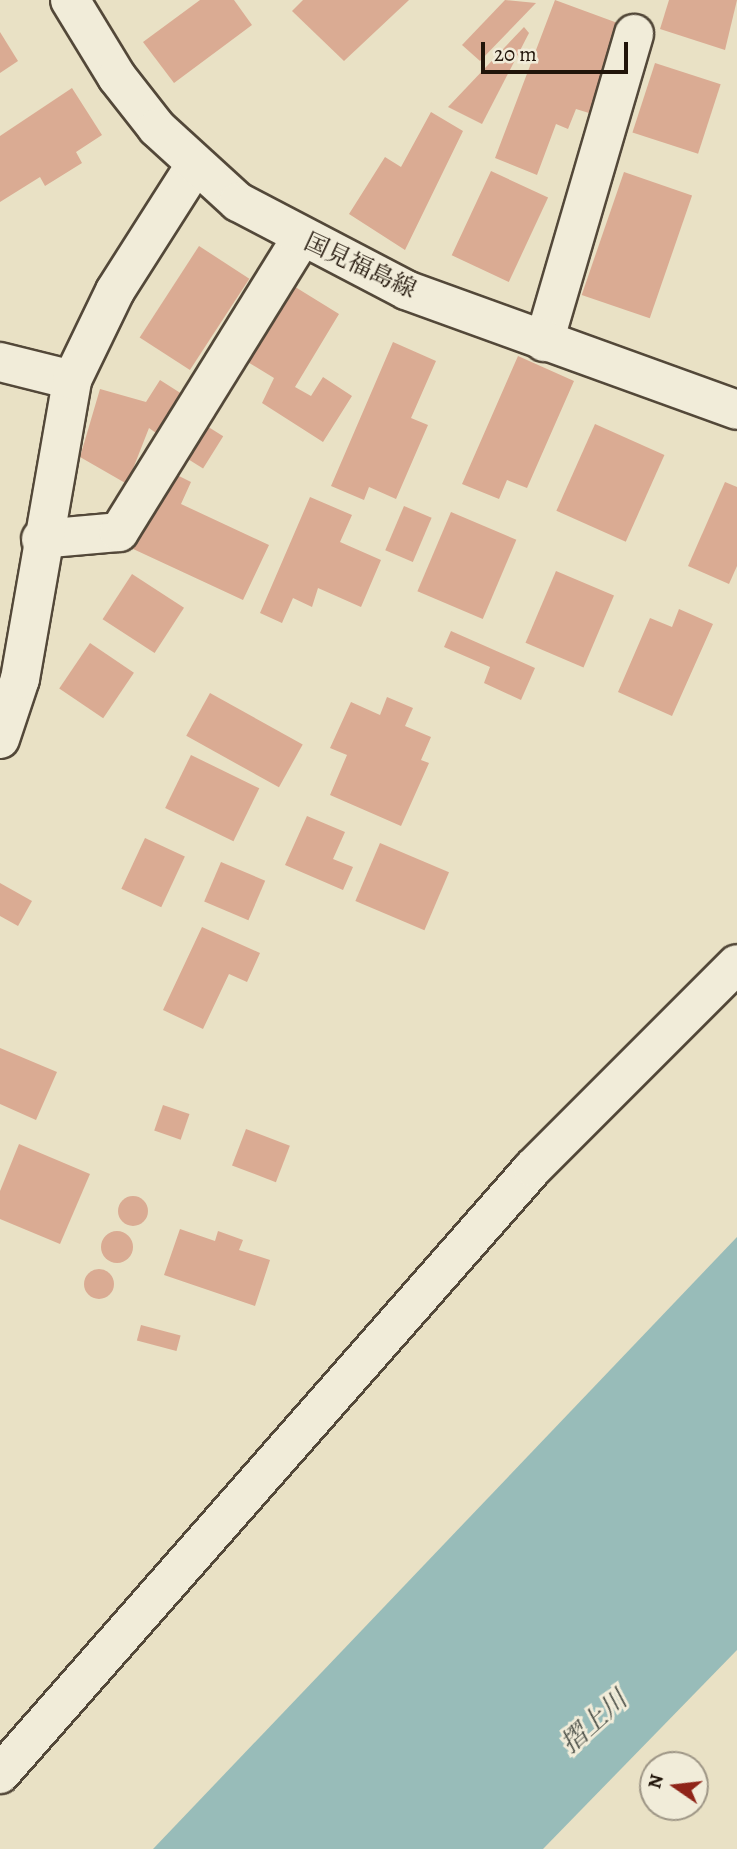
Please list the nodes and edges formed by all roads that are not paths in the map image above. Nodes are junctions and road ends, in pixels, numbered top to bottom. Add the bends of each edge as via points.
1 (70, 0) edge
2 (634, 34) dead end
3 (194, 167) junction
4 (301, 239) junction
5 (544, 342) junction
6 (0, 362) edge
7 (72, 380) junction
8 (737, 410) edge
9 (41, 539) junction
10 (0, 739) edge
11 (737, 964) edge
12 (0, 1774) edge

1 - 3 street, 国見福島線 via 117,77
2 - 5 street
3 - 4 street, 国見福島線
3 - 7 street via 115,291
4 - 5 street, 国見福島線 via 406,290
4 - 9 street via 118,532
5 - 8 street, 国見福島線
6 - 7 street
7 - 9 street
9 - 10 street via 20,679
11 - 12 street via 533,1168

